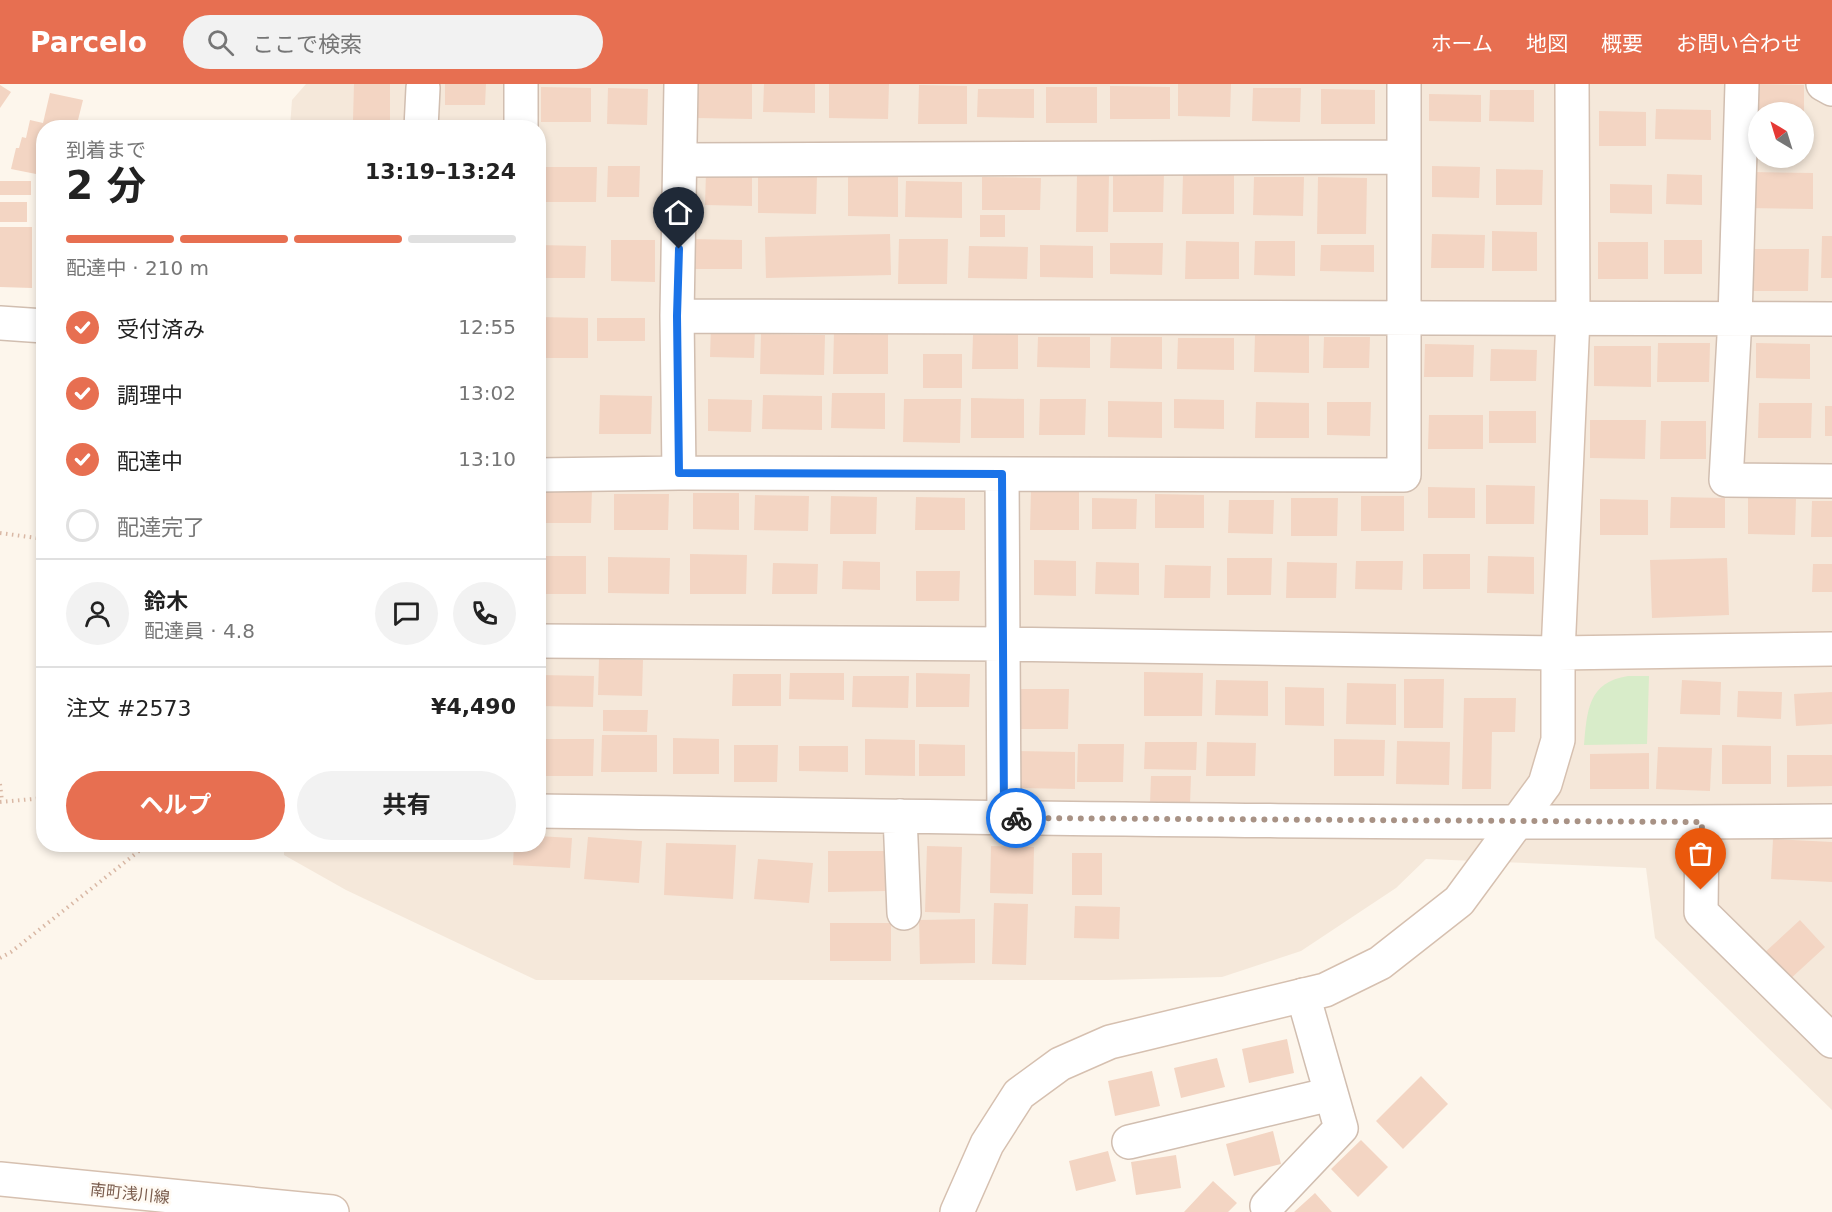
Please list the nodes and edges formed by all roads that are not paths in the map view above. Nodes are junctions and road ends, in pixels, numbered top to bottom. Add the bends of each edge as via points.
1 (521, 84) edge
2 (681, 84) edge
3 (1404, 84) edge
4 (1572, 84) edge
5 (1742, 84) edge
6 (1823, 84) edge
7 (423, 88) dead end
8 (1832, 89) edge
9 (421, 120) edge
10 (521, 120) edge
11 (1403, 157) junction
12 (681, 160) junction
13 (677, 316) junction
14 (1405, 316) junction
15 (1573, 318) junction
16 (1735, 318) junction
17 (1832, 319) edge
18 (0, 323) edge
19 (36, 325) edge
20 (679, 473) junction
21 (1002, 474) junction
22 (546, 475) edge
23 (1832, 481) edge
24 (546, 641) edge
25 (1004, 644) junction
26 (1832, 649) edge
27 (1558, 653) junction
28 (546, 811) edge
29 (900, 816) junction
30 (1004, 818) junction
31 (1519, 821) junction
32 (1832, 821) edge
33 (1702, 822) junction
34 (904, 913) dead end
35 (1303, 995) junction
36 (1832, 1041) edge
37 (1331, 1094) junction
38 (1129, 1142) dead end
39 (0, 1179) edge
40 (1267, 1206) dead end
41 (332, 1212) edge
42 (957, 1212) edge

1 - 10 street
2 - 12 street
3 - 11 street
4 - 15 street
5 - 16 street
6 - 8 street
7 - 9 street
11 - 12 street
11 - 14 street
12 - 13 street
13 - 14 street
13 - 20 street
14 - 15 street
14 - 21 street via 1404,475
15 - 16 street
15 - 27 street
16 - 17 street
16 - 23 street via 1726,480
18 - 19 street
20 - 21 street
20 - 22 street
21 - 25 street
24 - 25 street
25 - 27 street
25 - 30 street
26 - 27 street
27 - 31 street via 1558,740 1545,784
28 - 29 street
29 - 30 street
29 - 34 street
30 - 31 street
31 - 33 street
31 - 35 street via 1459,901 1380,963 1325,990
32 - 33 street
33 - 36 street via 1701,912
35 - 37 street
35 - 42 street via 1110,1042 1060,1064 1019,1094 987,1144
37 - 38 street
37 - 40 street via 1341,1128
39 - 41 street, 南町浅川線

